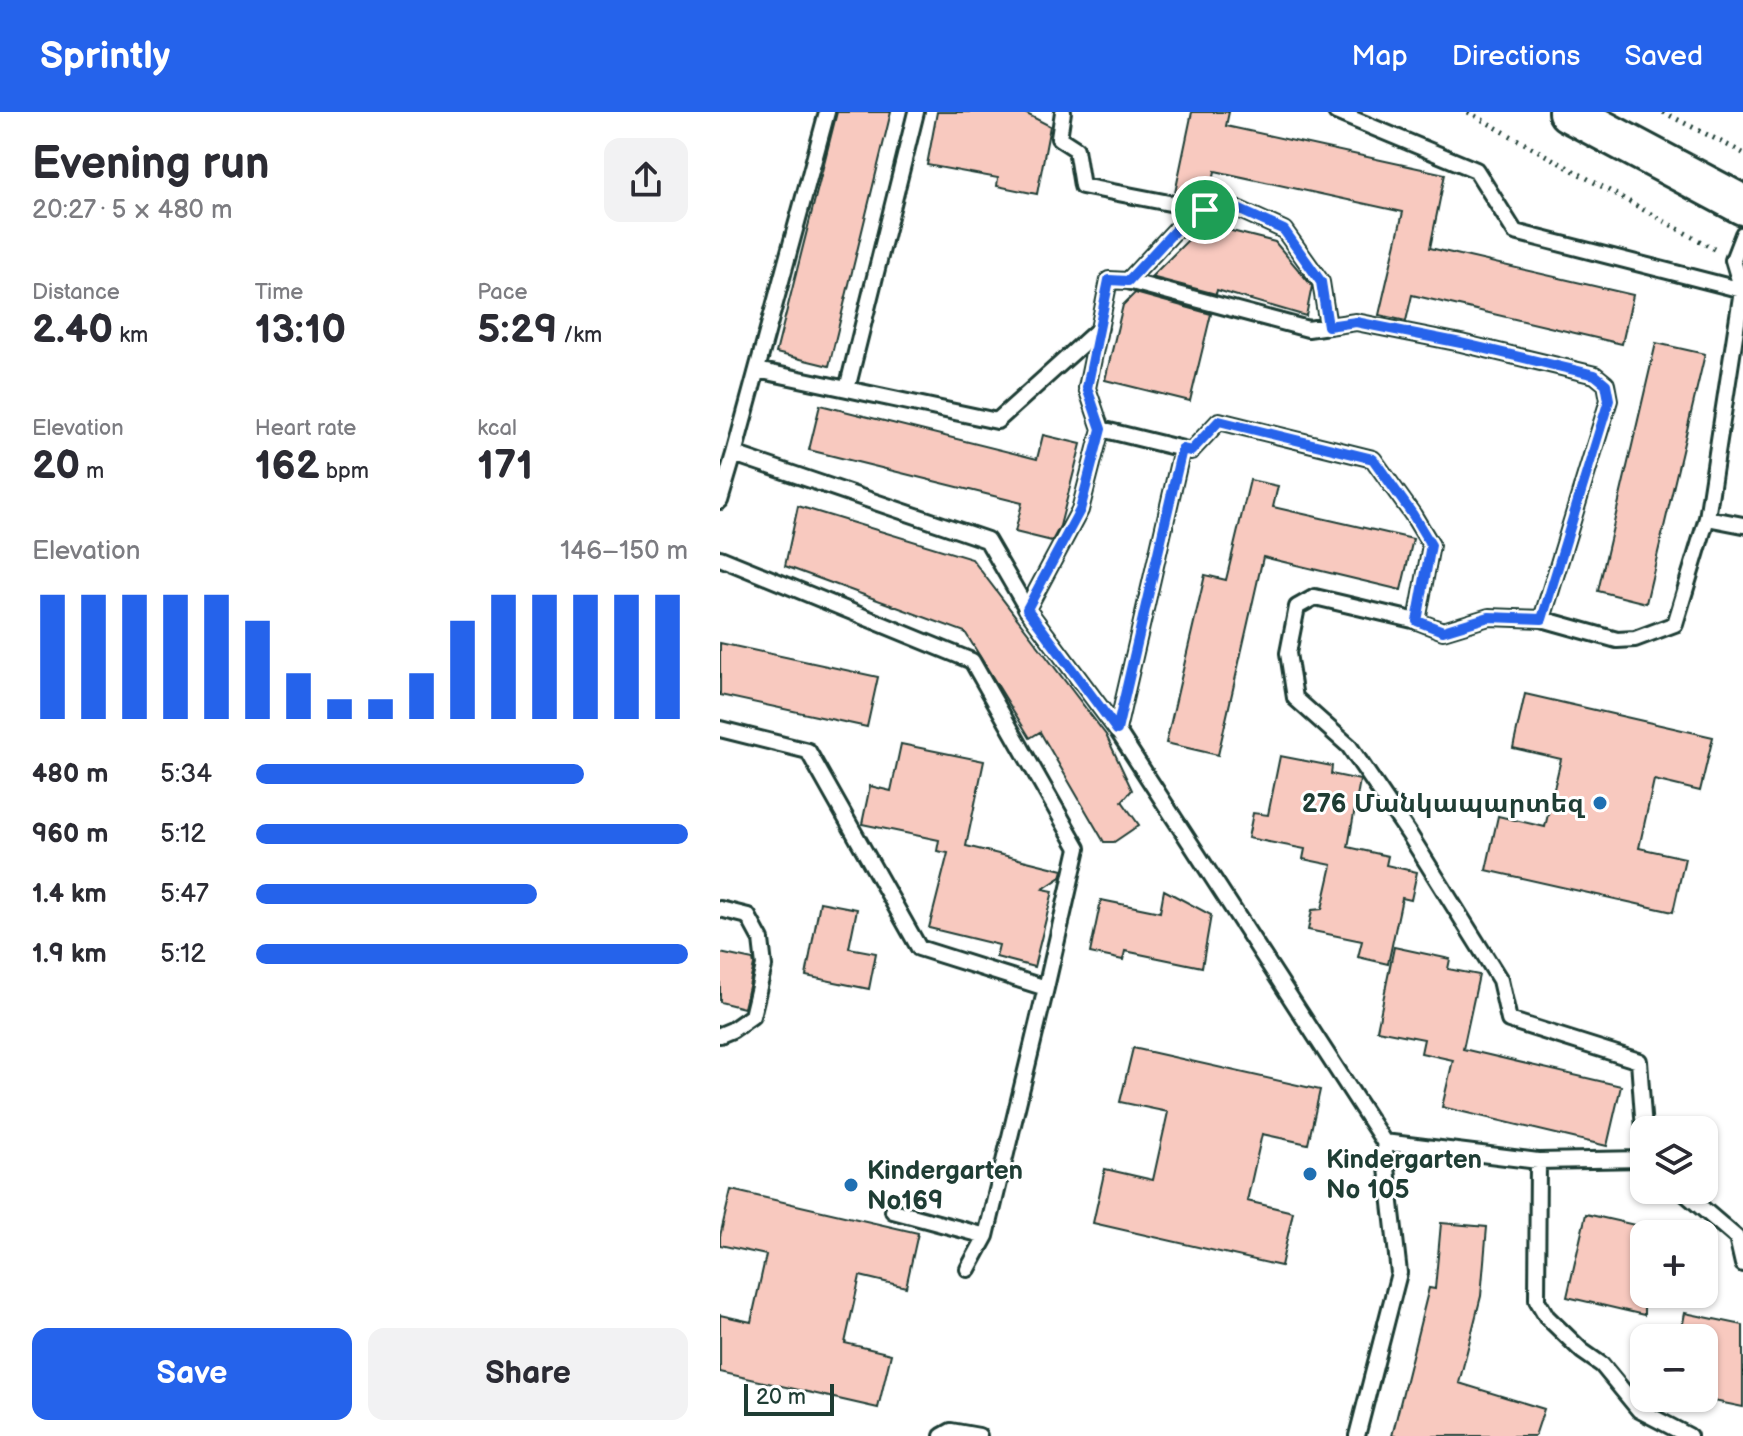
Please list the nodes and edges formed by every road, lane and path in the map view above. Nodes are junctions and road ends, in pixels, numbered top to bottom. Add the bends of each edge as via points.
1 (827, 112) edge
2 (916, 112) edge
3 (1063, 112) edge
4 (1336, 112) edge
5 (1468, 112) edge
6 (1568, 112) edge
7 (1608, 112) edge
8 (1663, 112) edge
9 (1743, 153) edge
10 (1743, 182) edge
11 (1743, 205) edge
12 (1205, 210) junction
13 (1743, 234) edge
14 (1733, 260) junction
15 (1128, 281) junction
16 (1742, 290) edge
17 (1328, 326) junction
18 (1100, 327) junction
19 (757, 370) junction
20 (847, 389) junction
21 (1101, 429) junction
22 (1182, 449) junction
23 (734, 454) junction
24 (720, 501) edge
25 (1707, 518) junction
26 (1743, 525) edge
27 (720, 558) edge
28 (1027, 609) junction
29 (1542, 619) junction
30 (1417, 621) junction
31 (720, 729) edge
32 (1117, 730) junction
33 (720, 909) edge
34 (1046, 988) junction
35 (720, 1035) edge
36 (1643, 1116) edge
37 (1384, 1142) junction
38 (1630, 1159) edge
39 (1538, 1161) junction
40 (1697, 1204) edge
41 (893, 1211) dead end
42 (986, 1236) junction
43 (1743, 1264) edge
44 (968, 1269) dead end
45 (942, 1436) edge
46 (979, 1436) edge
47 (1357, 1436) edge
48 (1689, 1436) edge

1 - 19 lane
2 - 20 lane
3 - 12 lane via 1059,138 1076,149 1082,186
4 - 16 lane via 1476,170 1515,232
5 - 14 path
6 - 11 main road
7 - 10 main road
8 - 9 path
12 - 15 lane via 1194,210
12 - 17 lane via 1240,210 1284,230 1321,282
13 - 14 lane
14 - 16 lane
15 - 17 lane via 1308,329
15 - 18 lane via 1109,280
16 - 25 lane
17 - 29 lane via 1356,322 1461,343 1595,375 1606,384 1609,400
18 - 20 lane via 997,421
18 - 21 lane via 1087,388
19 - 20 lane
19 - 23 lane
21 - 22 lane
21 - 28 lane via 1080,510
22 - 30 lane via 1191,451 1219,421 1373,459 1431,545
22 - 32 lane
23 - 24 lane
23 - 28 lane via 987,540
25 - 26 lane
25 - 29 lane via 1675,624 1617,640
27 - 34 lane via 972,661 1078,848
28 - 32 lane
29 - 30 lane via 1489,617 1443,631
30 - 36 lane via 1315,597 1297,607 1288,653 1295,698 1349,746 1409,834 1500,980 1509,1020 1639,1061
31 - 34 lane via 808,751 919,948
32 - 37 lane
33 - 35 lane via 748,916 761,940 764,966 752,1016
34 - 42 lane
37 - 39 lane
37 - 47 lane via 1399,1273
38 - 39 lane
39 - 48 lane via 1537,1300 1547,1317 1602,1365 1639,1410
40 - 43 lane via 1737,1238
41 - 42 lane
42 - 44 lane
45 - 46 lane via 951,1431

